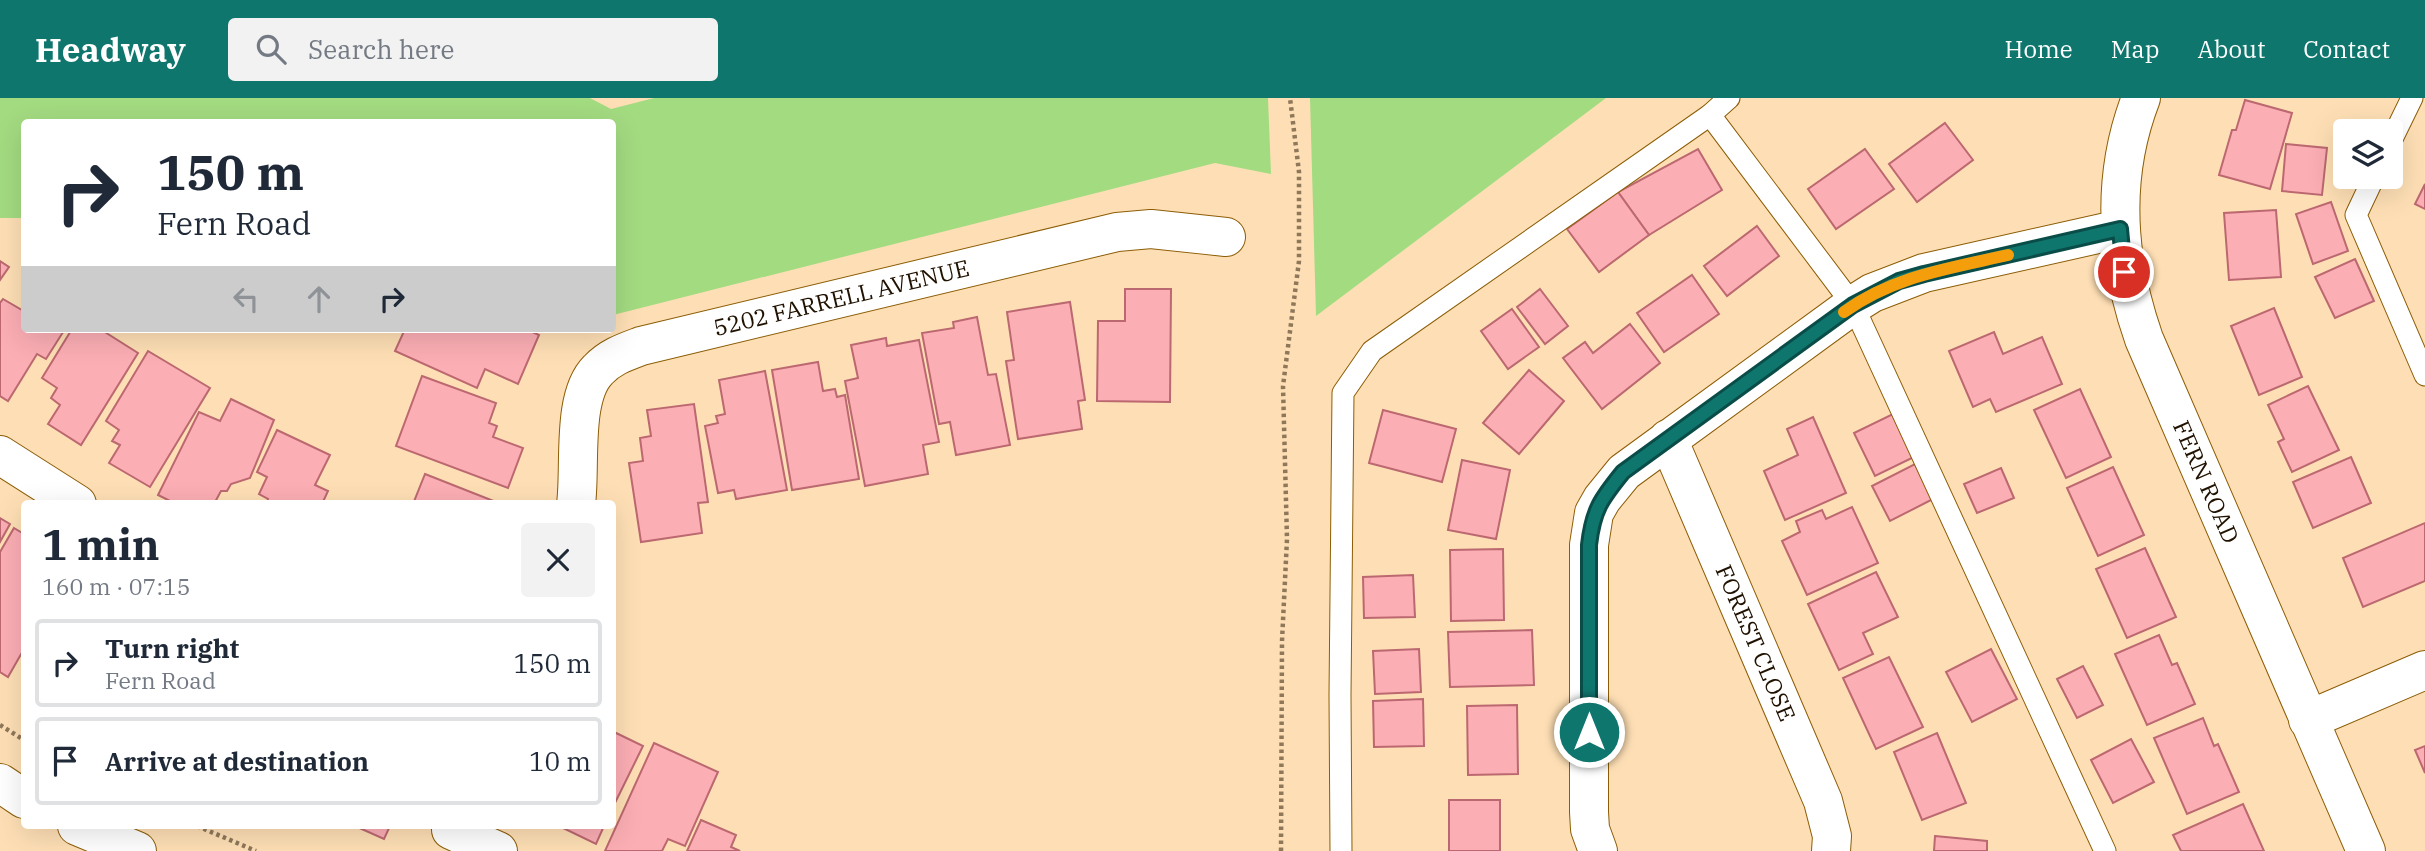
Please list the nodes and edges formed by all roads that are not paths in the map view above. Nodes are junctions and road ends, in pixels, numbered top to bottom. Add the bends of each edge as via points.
1 (1729, 98) edge
2 (2141, 98) edge
3 (2412, 98) edge
4 (1710, 115) junction
5 (2402, 119) edge
6 (2368, 189) edge
7 (2120, 229) junction
8 (1226, 237) dead end
9 (1853, 305) junction
10 (2425, 375) edge
11 (1668, 439) junction
12 (0, 455) edge
13 (71, 500) edge
14 (576, 500) edge
15 (2425, 670) edge
16 (2308, 720) junction
17 (0, 783) edge
18 (21, 797) edge
19 (84, 829) edge
20 (449, 836) edge
21 (137, 851) edge
22 (498, 851) edge
23 (1341, 851) edge
24 (1598, 851) edge
25 (1831, 851) edge
26 (2105, 851) edge
27 (2366, 851) edge

1 - 4 lane
2 - 7 street, FERN ROAD via 2127,146
3 - 5 lane
4 - 9 lane
4 - 23 lane via 1372,351 1343,393
6 - 10 lane via 2356,215
7 - 9 street via 1899,281
7 - 16 street, FERN ROAD via 2124,272 2144,339
8 - 14 street, 5202 FARRELL AVENUE via 1151,229 1117,232 618,354 597,370 587,385
9 - 11 street
9 - 26 lane
11 - 24 street via 1623,472 1602,499 1591,528 1588,812
11 - 25 street, FOREST CLOSE via 1824,801
12 - 13 street
15 - 16 street
16 - 27 street, FERN ROAD
17 - 18 street
19 - 21 street
20 - 22 street

